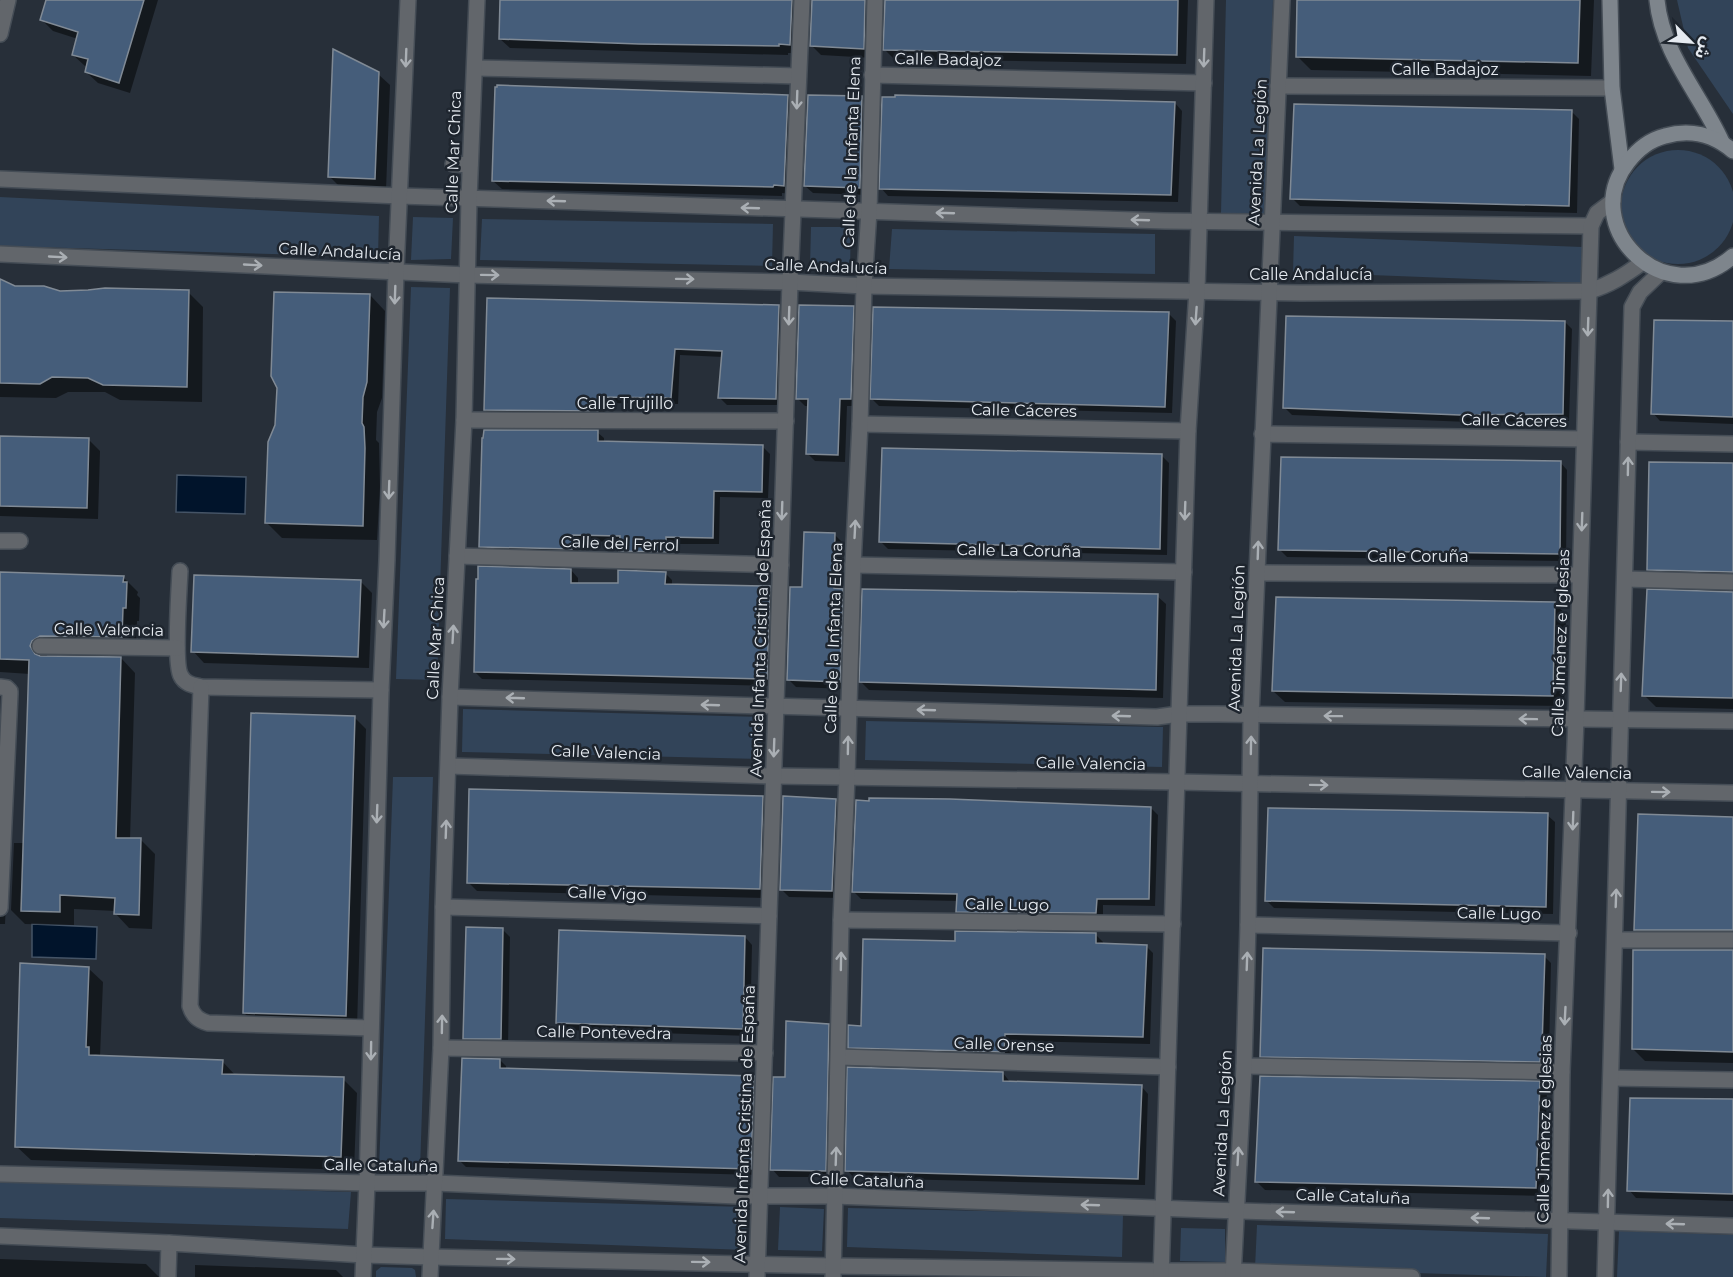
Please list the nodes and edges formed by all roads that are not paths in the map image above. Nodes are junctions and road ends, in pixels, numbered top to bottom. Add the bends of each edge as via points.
1 (8, 0) edge
2 (408, 0) edge
3 (477, 0) edge
4 (802, 0) edge
5 (875, 0) edge
6 (1206, 0) edge
7 (1282, 0) edge
8 (1610, 0) edge
9 (1657, 0) edge
10 (0, 34) edge
11 (475, 68) junction
12 (872, 75) junction
13 (798, 76) junction
14 (1204, 83) junction
15 (1278, 86) junction
16 (1612, 88) junction
17 (1728, 146) edge
18 (453, 164) dead end
19 (470, 165) junction
20 (1622, 169) junction
21 (0, 179) edge
22 (400, 196) junction
23 (469, 199) junction
24 (1613, 201) junction
25 (794, 209) junction
26 (869, 211) junction
27 (1199, 221) junction
28 (1272, 223) junction
29 (1591, 226) junction
30 (0, 254) edge
31 (1643, 262) junction
32 (1729, 264) edge
33 (396, 271) junction
34 (1660, 272) junction
35 (467, 274) junction
36 (790, 282) junction
37 (864, 286) junction
38 (1197, 290) junction
39 (1589, 291) junction
40 (1269, 292) junction
41 (464, 420) junction
42 (786, 421) junction
43 (860, 424) junction
44 (1188, 431) junction
45 (1262, 434) junction
46 (1584, 439) junction
47 (1628, 442) junction
48 (1733, 444) edge
49 (0, 541) edge
50 (20, 542) dead end
51 (458, 556) junction
52 (780, 565) junction
53 (853, 565) junction
54 (180, 571) dead end
55 (1184, 572) junction
56 (1257, 573) junction
57 (1580, 575) junction
58 (1625, 579) junction
59 (1733, 582) edge
60 (40, 646) dead end
61 (177, 648) junction
62 (1, 687) edge
63 (201, 687) junction
64 (381, 690) junction
65 (450, 697) junction
66 (776, 706) junction
67 (849, 707) junction
68 (1179, 714) junction
69 (1251, 716) junction
70 (1576, 719) junction
71 (1620, 719) junction
72 (1733, 721) edge
73 (449, 766) junction
74 (774, 776) junction
75 (848, 777) junction
76 (1177, 782) junction
77 (1250, 783) junction
78 (1574, 790) junction
79 (1619, 791) junction
80 (1733, 794) edge
81 (2, 816) edge
82 (443, 907) junction
83 (0, 908) edge
84 (769, 916) junction
85 (841, 920) junction
86 (1173, 924) junction
87 (1248, 926) junction
88 (1569, 933) junction
89 (1615, 940) junction
90 (1733, 940) edge
91 (371, 1028) junction
92 (441, 1048) junction
93 (765, 1053) junction
94 (839, 1057) junction
95 (1244, 1066) junction
96 (1168, 1067) junction
97 (1562, 1072) junction
98 (1611, 1078) junction
99 (1733, 1080) edge
100 (0, 1174) edge
101 (435, 1183) junction
102 (367, 1184) junction
103 (760, 1196) junction
104 (834, 1196) junction
105 (1164, 1208) junction
106 (1235, 1211) junction
107 (1560, 1220) junction
108 (1607, 1222) junction
109 (1733, 1226) edge
110 (0, 1236) edge
111 (169, 1243) junction
112 (364, 1255) junction
113 (430, 1257) junction
114 (757, 1270) edge
115 (834, 1271) edge
116 (1161, 1274) edge
117 (1233, 1274) edge
118 (168, 1277) edge
119 (363, 1277) edge
120 (430, 1277) edge
121 (1412, 1277) edge
122 (1559, 1277) edge
123 (1605, 1277) edge

1 - 10 street
2 -> 22 street
3 - 11 street, Calle Mar Chica
4 - 13 street, Avenida Infanta Cristina de España
5 - 12 street, Calle de la Infanta Elena
6 -> 14 street
7 - 15 street, Avenida La Legión
8 - 16 main road
9 - 17 main road via 1662,28 1674,57
11 - 13 street
11 - 19 street, Calle Mar Chica
12 - 14 street, Calle Badajoz
12 - 26 street, Calle de la Infanta Elena
13 -> 25 street, Avenida Infanta Cristina de España
14 - 27 street
15 - 16 street, Calle Badajoz
15 - 28 street, Avenida La Legión
16 - 20 main road
17 - 20 main road via 1700,134 1678,132 1656,138 1636,151
18 - 19 street
19 - 23 street, Calle Mar Chica
20 - 24 main road
21 - 22 street
22 - 23 street
22 - 33 street
25 -> 23 street
23 - 35 street, Calle Mar Chica
24 - 29 street via 1597,213
24 - 31 main road via 1616,224 1626,245
25 - 26 street
25 - 36 street, Avenida Infanta Cristina de España
27 -> 26 street
26 - 37 street, Calle de la Infanta Elena
27 - 28 street
27 - 38 street
28 - 29 street
28 - 40 street, Avenida La Legión
29 - 39 street, Calle Jiménez e Iglesias
30 -> 33 street, Calle Andalucía
31 - 34 main road
31 - 39 street, Calle Andalucía via 1620,279
32 - 34 main road via 1681,276
33 - 35 street, Calle Andalucía
33 -> 64 street
34 - 47 street via 1640,292 1632,307
35 -> 36 street, Calle Andalucía
35 - 41 street, Calle Mar Chica
36 - 37 street, Calle Andalucía
36 -> 42 street, Avenida Infanta Cristina de España
37 - 38 street, Calle Andalucía
37 - 43 street, Calle de la Infanta Elena
38 - 40 street, Calle Andalucía
38 -> 44 street
39 - 40 street, Calle Andalucía
39 -> 46 street, Calle Jiménez e Iglesias
40 - 45 street, Avenida La Legión
41 - 42 street, Calle Trujillo
41 - 51 street, Calle Mar Chica
42 -> 52 street, Avenida Infanta Cristina de España
43 - 44 street, Calle Cáceres
53 -> 43 street, Calle de la Infanta Elena
44 -> 55 street
45 - 46 street, Calle Cáceres
56 -> 45 street, Avenida La Legión
46 -> 57 street, Calle Jiménez e Iglesias
47 - 48 street
58 -> 47 street
49 - 50 street
51 - 52 street, Calle del Ferrol
65 -> 51 street, Calle Mar Chica
52 - 66 street, Avenida Infanta Cristina de España
53 - 55 street, Calle La Coruña
53 - 67 street, Calle de la Infanta Elena
54 - 61 street, Calle Valencia
55 - 68 street
56 - 57 street, Calle Coruña
56 - 69 street, Avenida La Legión
57 - 70 street, Calle Jiménez e Iglesias
58 - 59 street
71 -> 58 street
60 - 61 street, Calle Valencia
61 - 63 street, Calle Valencia via 180,676 188,684
62 - 81 street via 10,691
63 - 64 street
63 - 91 street via 192,1012 208,1023
64 -> 91 street
66 -> 65 street
65 - 73 street, Calle Mar Chica
66 - 67 street
66 -> 74 street, Avenida Infanta Cristina de España
68 -> 67 street via 1156,717
75 -> 67 street, Calle de la Infanta Elena
68 - 69 street
68 - 76 street
70 -> 69 street
77 -> 69 street, Avenida La Legión
70 - 71 street
70 - 78 street, Calle Jiménez e Iglesias
71 - 72 street
71 - 79 street
73 - 74 street, Calle Valencia
82 -> 73 street, Calle Mar Chica
74 - 75 street, Calle Valencia
74 - 84 street, Avenida Infanta Cristina de España
75 - 76 street, Calle Valencia
75 - 85 street, Calle de la Infanta Elena
76 - 77 street, Calle Valencia
76 - 86 street
77 -> 78 street, Calle Valencia
77 - 87 street, Avenida La Legión
78 - 79 street, Calle Valencia
78 -> 88 street, Calle Jiménez e Iglesias
79 -> 80 street, Calle Valencia
89 -> 79 street
81 - 83 street
82 - 84 street, Calle Vigo
92 -> 82 street, Calle Mar Chica
84 - 93 street, Avenida Infanta Cristina de España
85 - 86 street, Calle Lugo
94 -> 85 street, Calle de la Infanta Elena
86 - 96 street
87 - 88 street, Calle Lugo
95 -> 87 street, Avenida La Legión
88 -> 97 street, Calle Jiménez e Iglesias
89 - 90 street
89 - 98 street
91 -> 102 street
92 - 93 street, Calle Pontevedra
92 - 101 street, Calle Mar Chica
93 - 103 street, Avenida Infanta Cristina de España
94 - 96 street, Calle Orense
104 -> 94 street, Calle de la Infanta Elena
95 - 97 street
106 -> 95 street, Avenida La Legión
96 - 105 street
97 - 107 street, Calle Jiménez e Iglesias
98 - 99 street
108 -> 98 street
100 - 102 street, Calle Cataluña
101 - 102 street, Calle Cataluña
101 - 103 street, Calle Cataluña
113 -> 101 street, Calle Mar Chica
102 - 112 street
103 - 104 street, Calle Cataluña
103 - 114 street, Avenida Infanta Cristina de España
105 -> 104 street, Calle Cataluña
104 - 115 street, Calle de la Infanta Elena
105 - 106 street, Calle Cataluña
105 - 116 street
107 -> 106 street, Calle Cataluña
106 - 117 street, Avenida La Legión
107 - 108 street, Calle Cataluña
107 - 122 street, Calle Jiménez e Iglesias
109 -> 108 street, Calle Cataluña
108 - 123 street
110 - 111 street
111 - 112 street
111 - 118 street
112 - 113 street
112 - 119 street
113 -> 114 street
113 - 120 street, Calle Mar Chica
114 - 115 street
115 - 116 street
116 - 117 street
117 - 121 street

